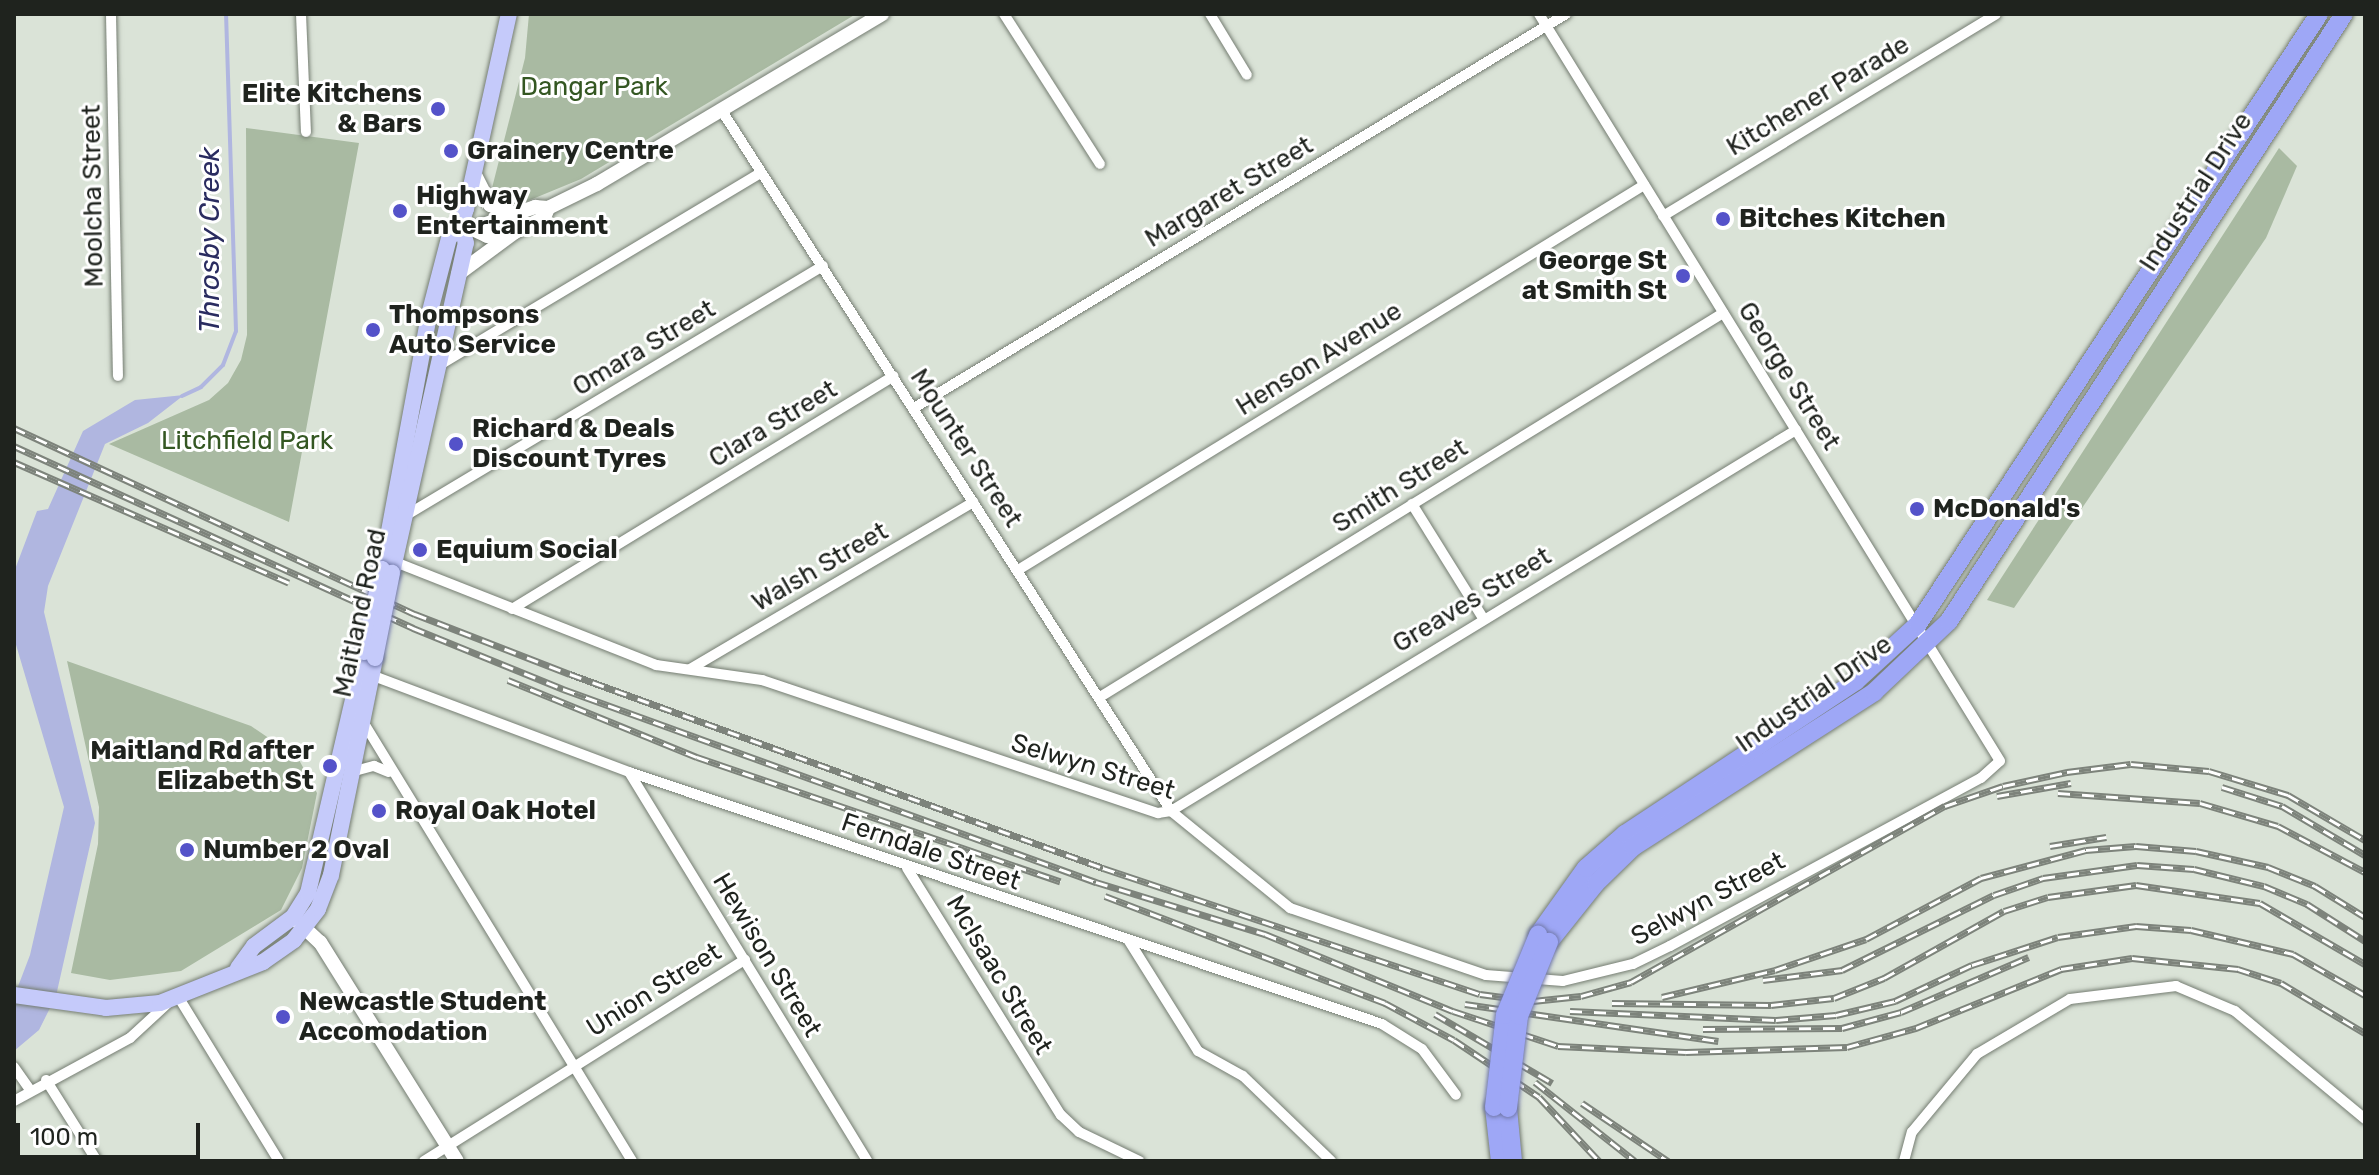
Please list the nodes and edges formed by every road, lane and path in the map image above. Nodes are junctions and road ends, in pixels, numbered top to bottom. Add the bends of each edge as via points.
1 (111, 14) edge
2 (301, 14) edge
3 (509, 14) edge
4 (882, 14) edge
5 (1004, 14) edge
6 (1210, 14) edge
7 (1539, 14) edge
8 (1566, 14) edge
9 (1996, 14) edge
10 (2319, 14) edge
11 (2344, 14) edge
12 (1547, 26) junction
13 (1247, 75) dead end
14 (722, 111) junction
15 (306, 132) dead end
16 (1100, 164) dead end
17 (474, 173) junction
18 (761, 173) junction
19 (1644, 185) junction
20 (548, 208) junction
21 (520, 214) junction
22 (1663, 216) junction
23 (468, 227) junction
24 (515, 232) junction
25 (823, 266) junction
26 (458, 274) junction
27 (1723, 313) junction
28 (438, 366) junction
29 (118, 376) dead end
30 (894, 376) junction
31 (914, 408) junction
32 (1796, 430) junction
33 (974, 502) junction
34 (1412, 504) junction
35 (405, 516) junction
36 (390, 568) junction
37 (1018, 570) junction
38 (512, 609) junction
39 (1483, 618) junction
40 (1918, 624) junction
41 (1929, 643) junction
42 (369, 655) junction
43 (688, 670) junction
44 (371, 675) junction
45 (1100, 697) junction
46 (362, 720) junction
47 (2000, 761) joint
48 (351, 772) junction
49 (389, 772) junction
50 (629, 772) junction
51 (1171, 811) junction
52 (907, 868) junction
53 (300, 923) junction
54 (1544, 938) junction
55 (1129, 941) junction
56 (745, 960) junction
57 (14, 995) edge
58 (174, 1000) junction
59 (572, 1066) junction
60 (14, 1067) edge
61 (46, 1080) junction
62 (30, 1090) junction
63 (1456, 1095) dead end
64 (14, 1101) edge
65 (1501, 1108) junction
66 (2365, 1119) edge
67 (448, 1146) junction
68 (97, 1161) edge
69 (279, 1161) edge
70 (424, 1161) edge
71 (457, 1161) edge
72 (632, 1161) edge
73 (867, 1161) edge
74 (1139, 1161) edge
75 (1331, 1161) edge
76 (1500, 1161) edge
77 (1513, 1161) edge
78 (1904, 1161) edge

1 - 29 street, Moolcha Street
2 - 15 street
3 - 17 main road, Maitland Road
4 - 14 main road
5 - 16 street
6 - 13 street
7 - 12 street, George Street
8 - 12 street, Margaret Street
9 - 22 street, Kitchener Parade
10 - 40 highway, Industrial Drive
11 - 41 highway, Industrial Drive via 1952,616
12 - 19 street, George Street
12 - 31 street, Margaret Street
14 - 18 street, Mounter Street
14 - 20 main road
17 - 21 main road via 490,205
17 - 23 main road, Maitland Road
18 - 25 street, Mounter Street
18 - 28 street
19 - 22 street, George Street
19 - 37 street, Henson Avenue
20 - 21 main road
20 - 24 main road via 544,218
21 - 23 main road
22 - 27 street, George Street
23 - 24 main road via 487,236
23 - 26 main road, Maitland Road
23 - 36 main road, Maitland Road via 449,238 429,315
24 - 26 main road
25 - 30 street, Mounter Street
25 - 35 street, Omara Street
26 - 28 main road, Maitland Road
27 - 32 street, George Street
27 - 34 street, Smith Street
28 - 35 main road, Maitland Road
30 - 31 street, Mounter Street
30 - 38 street, Clara Street
31 - 33 street, Mounter Street
32 - 39 street, Greaves Street
32 - 40 street, George Street
33 - 37 street, Mounter Street
33 - 43 street, Walsh Street
34 - 39 street
34 - 45 street, Smith Street
35 - 36 main road, Maitland Road
36 - 38 street, Selwyn Street
36 - 42 main road, Maitland Road, bridge
37 - 45 street, Mounter Street
38 - 43 street, Selwyn Street via 656,665
39 - 51 street, Greaves Street
40 - 41 street, George Street
40 - 54 highway, Industrial Drive via 1856,681 1625,834 1586,868
41 - 47 street, George Street
41 - 54 highway, Industrial Drive via 1861,701 1633,847
42 - 44 main road, Maitland Road
42 - 53 main road, Maitland Road
43 - 51 street, Selwyn Street via 762,680 1137,810
44 - 46 main road, Maitland Road
44 - 50 street, Ferndale Street
45 - 51 street, Mounter Street
46 - 48 main road, Maitland Road
46 - 49 street
47 - 51 street, Selwyn Street via 1981,778 1670,946 1633,964 1563,981 1486,975 1290,908
48 - 49 street via 374,766
48 - 53 main road, Maitland Road via 331,875
49 - 59 street
50 - 52 street, Ferndale Street
50 - 56 street, Hewison Street
52 - 55 street, Ferndale Street
52 - 74 street, McIsaac Street via 1053,1105 1079,1132
53 - 58 main road, Maitland Road via 254,946 238,968
53 - 67 main road via 320,942
54 - 65 highway, Industrial Drive, bridge via 1505,1015
55 - 63 street, Ferndale Street via 1405,1034 1433,1060
55 - 75 street via 1198,1051 1243,1076
56 - 59 street, Union Street
56 - 73 street, Hewison Street
57 - 58 main road, Maitland Road via 119,1009
58 - 61 street via 149,1025
58 - 69 street
59 - 67 street, Union Street
59 - 72 street
60 - 62 street
61 - 62 street
61 - 68 street
62 - 64 street
65 - 76 highway, Industrial Drive
65 - 77 highway, Industrial Drive
66 - 78 street via 2235,1011 2176,986 2070,999 1977,1054 1912,1132
67 - 70 street, Union Street
67 - 71 main road

